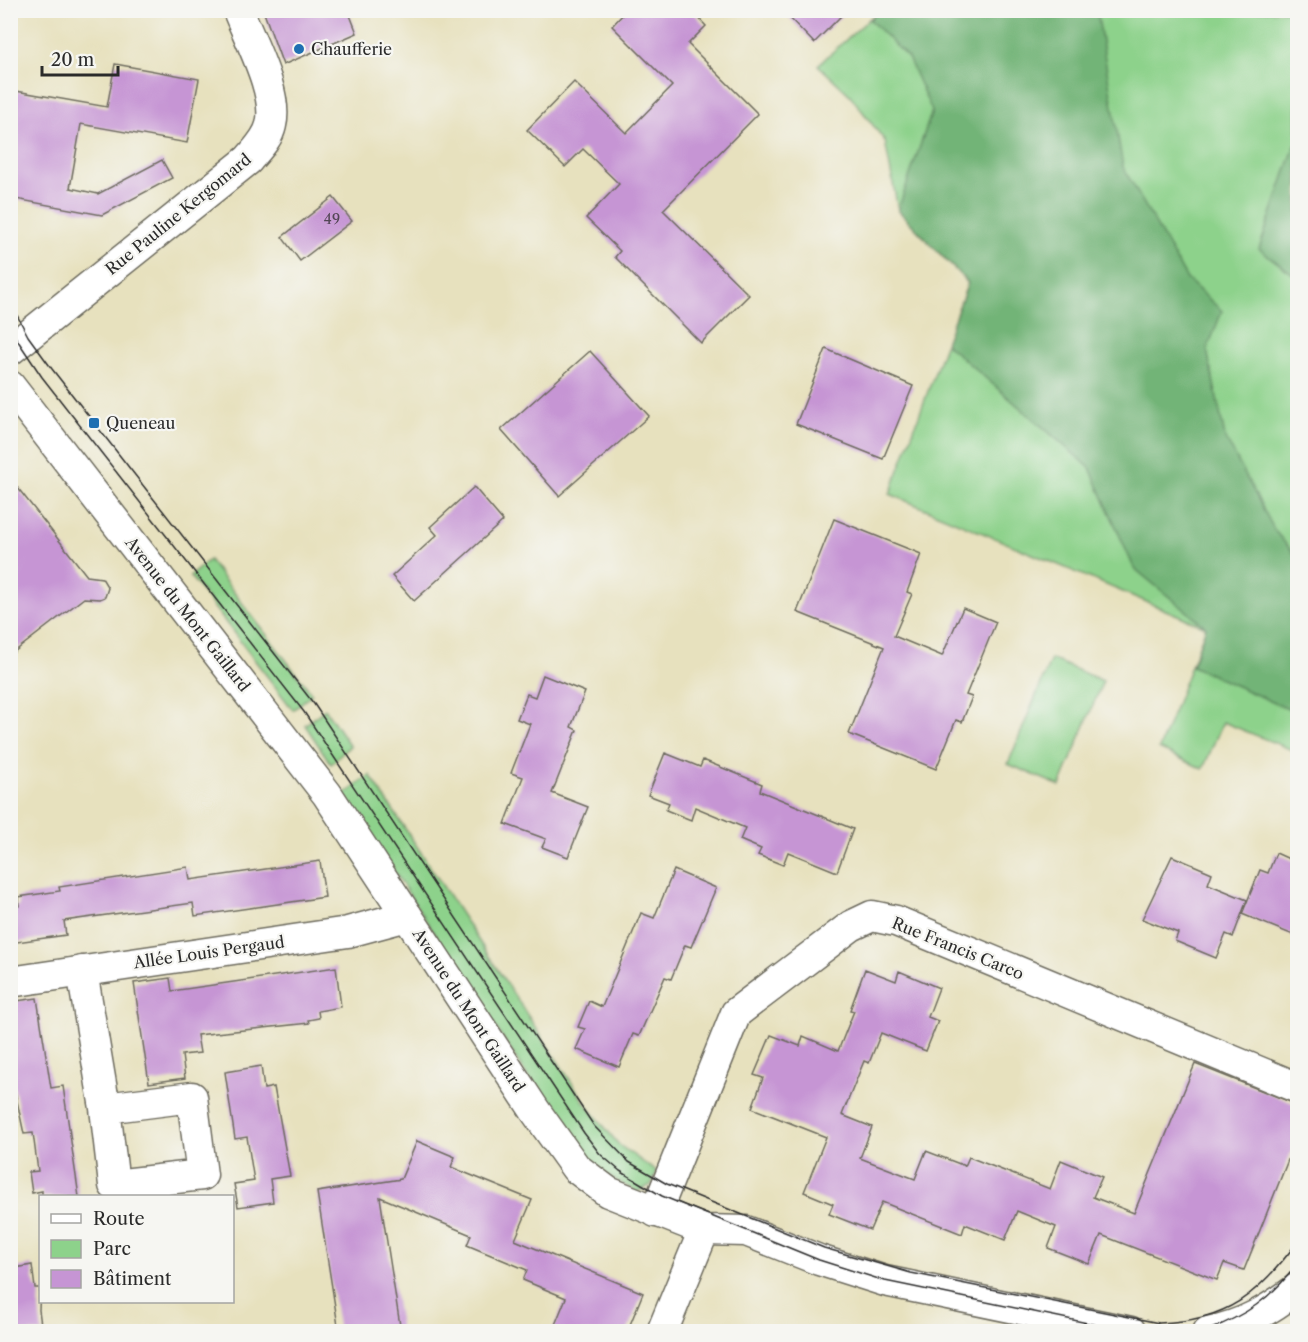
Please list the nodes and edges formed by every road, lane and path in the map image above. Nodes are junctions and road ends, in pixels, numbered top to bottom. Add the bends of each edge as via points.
1 (238, 10) edge
2 (10, 350) edge
3 (10, 386) edge
4 (407, 916) junction
5 (82, 971) junction
6 (10, 982) edge
7 (1298, 1088) edge
8 (105, 1108) dead end
9 (656, 1212) junction
10 (704, 1230) junction
11 (1298, 1288) edge
12 (662, 1332) edge
13 (1131, 1332) edge
14 (1208, 1332) edge

1 - 2 street, Rue Pauline Kergomard via 273,100 265,140 248,160
3 - 4 street, Avenue du Mont Gaillard via 327,794
4 - 5 street, Allée Louis Pergaud via 348,932
4 - 9 street, Avenue du Mont Gaillard via 576,1168 608,1192
5 - 6 street, Allée Louis Pergaud
5 - 8 street
7 - 9 street, Rue Francis Carco via 896,921 872,916 851,927 736,1013
9 - 10 street, Avenue du Mont Gaillard
10 - 12 street
10 - 13 street, Avenue du Mont Gaillard via 746,1231 885,1281
11 - 14 street via 1265,1313

